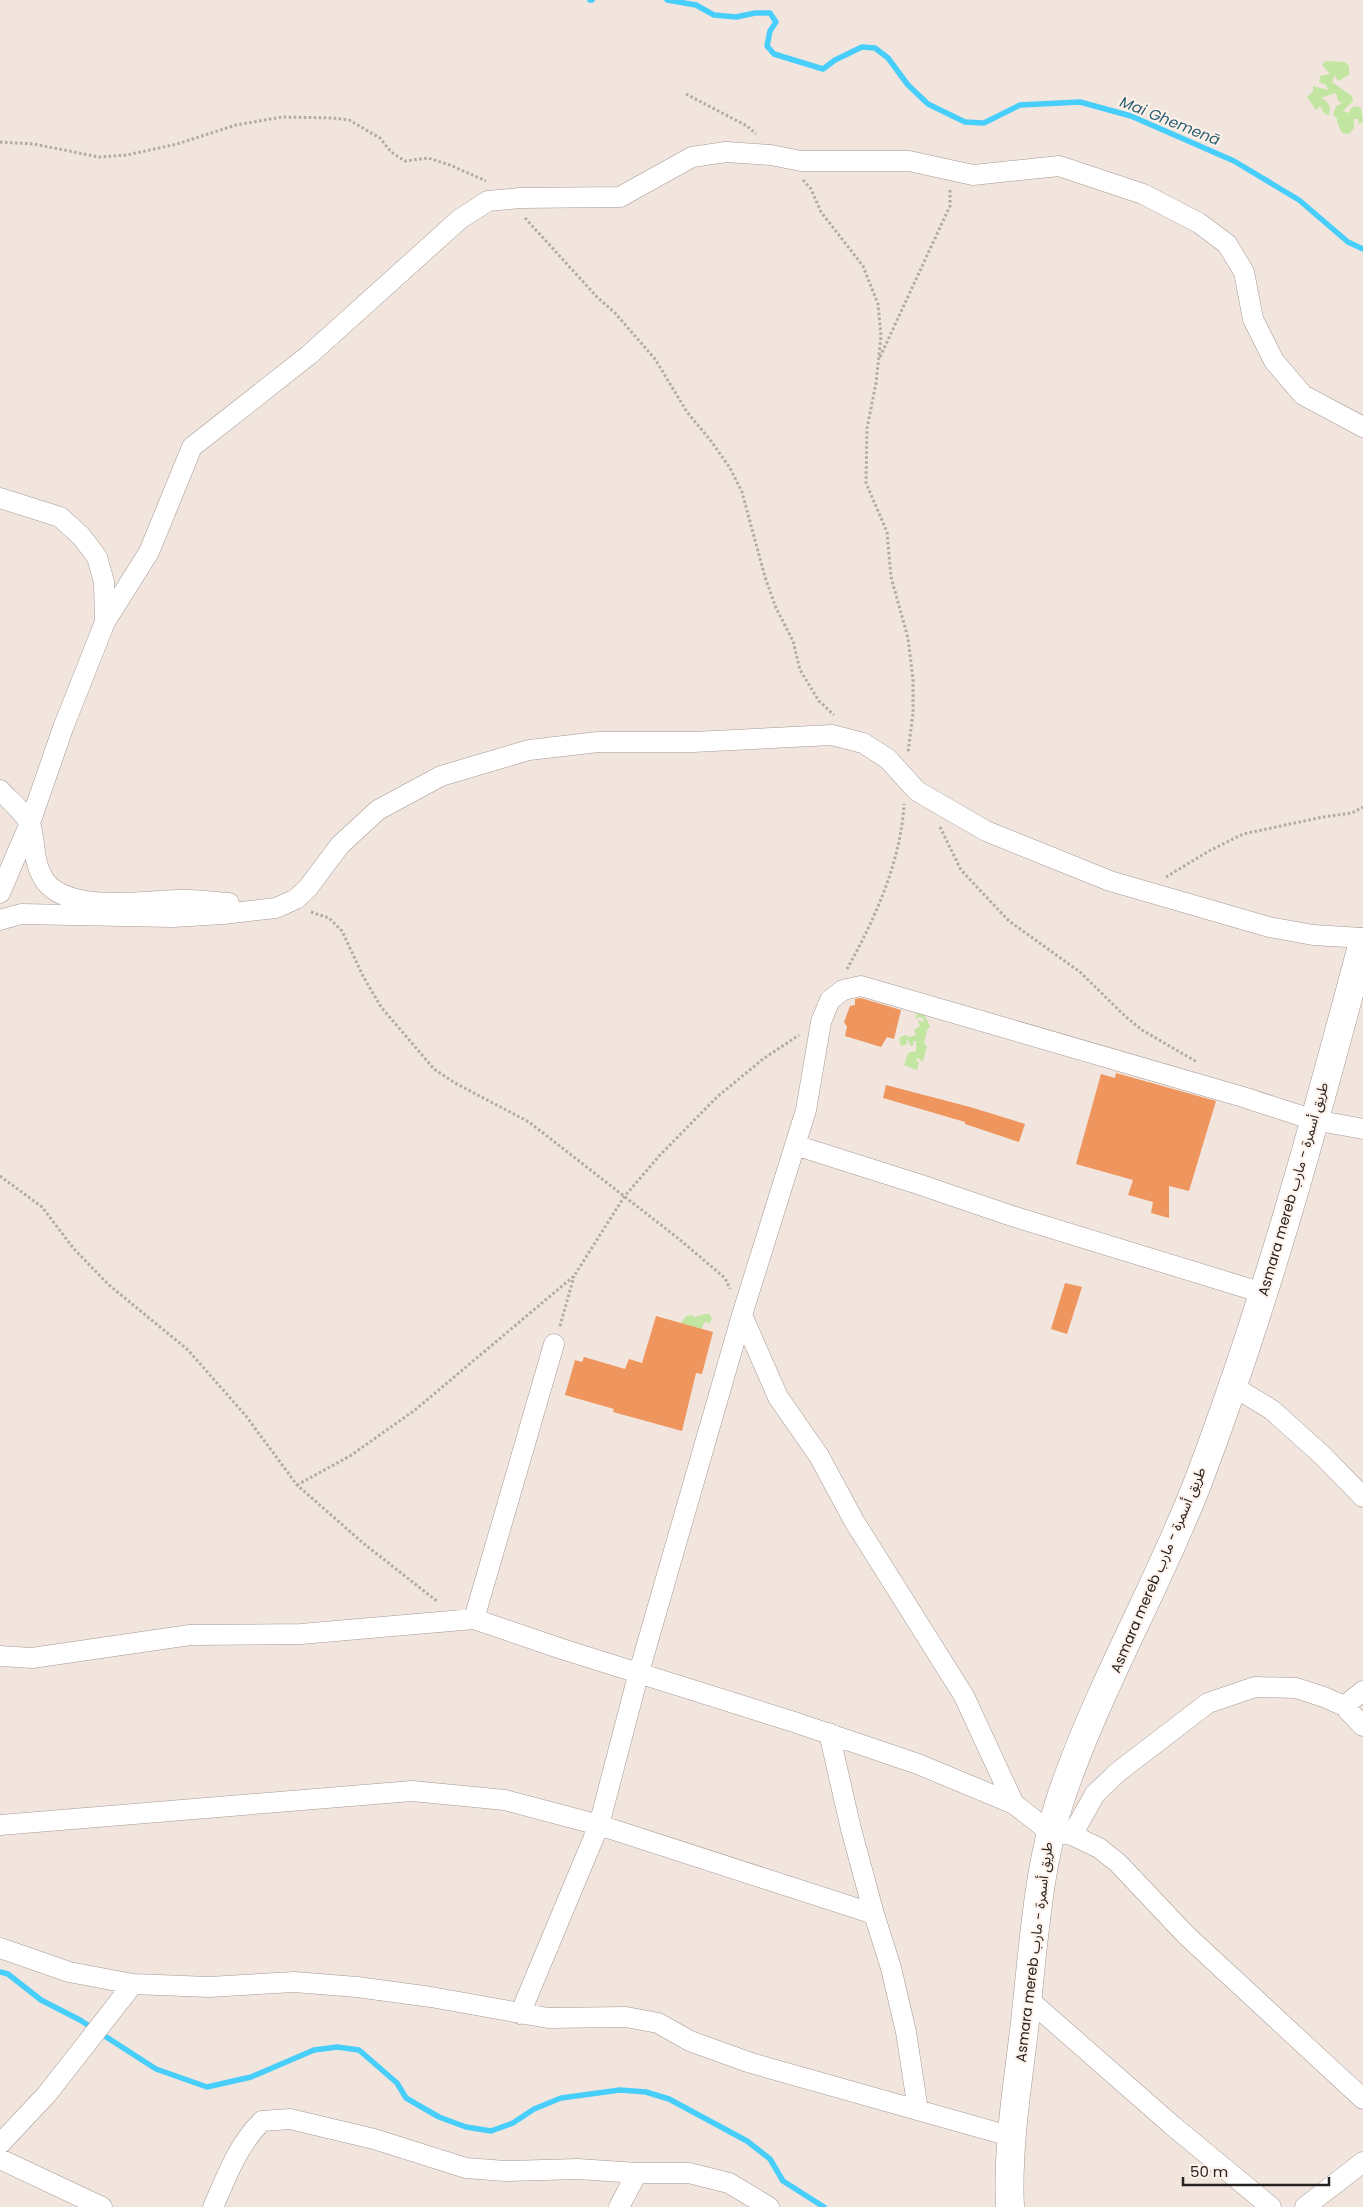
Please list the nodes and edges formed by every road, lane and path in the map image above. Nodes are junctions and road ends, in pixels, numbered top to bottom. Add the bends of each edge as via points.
1 (686, 94) dead end
2 (0, 142) edge
3 (783, 157) junction
4 (950, 172) junction
5 (509, 199) junction
6 (878, 360) junction
7 (1363, 426) edge
8 (0, 498) edge
9 (105, 622) junction
10 (838, 719) dead end
11 (910, 785) junction
12 (0, 790) edge
13 (1363, 807) edge
14 (30, 823) junction
15 (1156, 877) dead end
16 (0, 893) edge
17 (276, 908) junction
18 (0, 920) edge
19 (1363, 938) edge
20 (1363, 942) edge
21 (846, 970) dead end
22 (821, 1022) junction
23 (1201, 1065) dead end
24 (1314, 1120) junction
25 (1363, 1129) edge
26 (795, 1145) junction
27 (0, 1176) edge
28 (624, 1197) junction
29 (574, 1276) junction
30 (1263, 1293) junction
31 (742, 1315) junction
32 (554, 1344) joint
33 (1231, 1385) junction
34 (297, 1485) junction
35 (1363, 1497) edge
36 (467, 1619) junction
37 (0, 1656) edge
38 (32, 1658) junction
39 (0, 1668) edge
40 (639, 1672) junction
41 (1363, 1690) edge
42 (1344, 1706) junction
43 (1363, 1726) edge
44 (829, 1733) junction
45 (1014, 1804) junction
46 (0, 1825) edge
47 (599, 1825) junction
48 (1061, 1834) junction
49 (874, 1914) junction
50 (0, 1948) edge
51 (133, 1984) junction
52 (1028, 1999) junction
53 (520, 2014) junction
54 (1363, 2099) edge
55 (918, 2110) junction
56 (1013, 2137) junction
57 (0, 2144) edge
58 (0, 2159) edge
59 (1363, 2162) edge
60 (637, 2173) junction
61 (64, 2199) edge
62 (102, 2207) edge
63 (213, 2207) edge
64 (620, 2207) edge
65 (769, 2207) edge
66 (1010, 2207) edge
67 (1271, 2207) edge
68 (1306, 2207) edge

1 - 3 path via 747,126
2 - 5 path via 34,144 99,157 128,155 177,144 236,125 282,117 333,118 348,120 380,138 392,152 405,160 428,158 450,165 481,178
3 - 4 street via 909,161
3 - 5 street via 726,152 692,157 620,197
3 - 6 path via 811,189 821,212 863,266 878,304 881,336
4 - 6 path via 950,206
4 - 7 street via 973,176 1059,166 1143,194 1199,223 1227,244 1244,272 1253,319 1274,361 1303,395
5 - 9 street via 488,201 460,219 309,355 192,447 149,552
5 - 10 path via 638,338 655,359 687,412 730,468 742,492 764,577 793,641 800,670 819,701
6 - 11 path via 867,428 866,483 887,532 891,577 909,646 913,679
8 - 9 street via 60,517 82,536 97,558 104,582
9 - 14 street
11 - 17 street via 888,760 863,743 832,735 693,742 598,742 529,750 441,776 378,810 340,845 307,889 296,899
11 - 19 street via 986,830 1110,881 1269,927 1313,935
11 - 21 path via 896,851 876,912
11 - 23 path via 936,819 961,870 1009,921 1080,972 1142,1030
12 - 14 street
13 - 15 path via 1352,813 1243,834 1166,876
14 - 16 street
14 - 17 street via 34,854 42,878 55,890 74,899 100,902 178,900
17 - 18 street via 173,917 21,914
17 - 28 path via 311,912 329,918 342,931 381,1007 434,1068 454,1083 529,1122
20 - 24 highway, Asmara mereb طريق أسمرة - مارب
22 - 24 street via 830,1000 843,990 861,986
22 - 26 street via 806,1110
22 - 28 path via 763,1059 717,1097
24 - 25 street
24 - 30 highway, Asmara mereb طريق أسمرة - مارب
26 - 30 street
26 - 31 street
27 - 34 path via 42,1207 109,1285 188,1350 246,1416
28 - 29 path
28 - 31 path via 725,1278
29 - 32 path
29 - 34 path via 415,1410 350,1456
30 - 33 highway, Asmara mereb طريق أسمرة - مارب
31 - 40 street
31 - 45 street via 778,1397 819,1456 854,1521 964,1696
32 - 36 street
33 - 35 street via 1272,1410
33 - 48 highway, Asmara mereb طريق أسمرة - مارب via 1197,1483 1068,1777
34 - 36 path via 363,1543
36 - 38 street via 301,1634 190,1635
36 - 40 street
37 - 38 street
38 - 39 street
40 - 44 street
40 - 47 street
41 - 42 street
42 - 43 street
42 - 48 street via 1296,1688 1255,1687 1208,1704 1118,1772
44 - 45 street via 918,1764
44 - 49 street
45 - 48 street
46 - 47 street via 412,1791 505,1800
47 - 49 street
47 - 53 street
48 - 52 highway, Asmara mereb طريق أسمرة - مارب via 1038,1904
48 - 54 street via 1099,1848 1118,1863 1186,1935
49 - 55 street via 906,2032
50 - 51 street via 69,1972
51 - 53 street via 210,1987 294,1982 431,1997
51 - 57 street via 47,2094
52 - 56 highway, Asmara mereb طريق أسمرة - مارب
52 - 67 street
53 - 55 street via 548,2018 626,2017 658,2023 690,2041 751,2063
55 - 56 street
56 - 66 highway, Asmara mereb طريق أسمرة - مارب
58 - 61 street
59 - 68 street
60 - 63 street via 466,2168 374,2139 290,2119 262,2121 247,2135
60 - 64 street
60 - 65 street via 690,2173 729,2183
61 - 62 street

